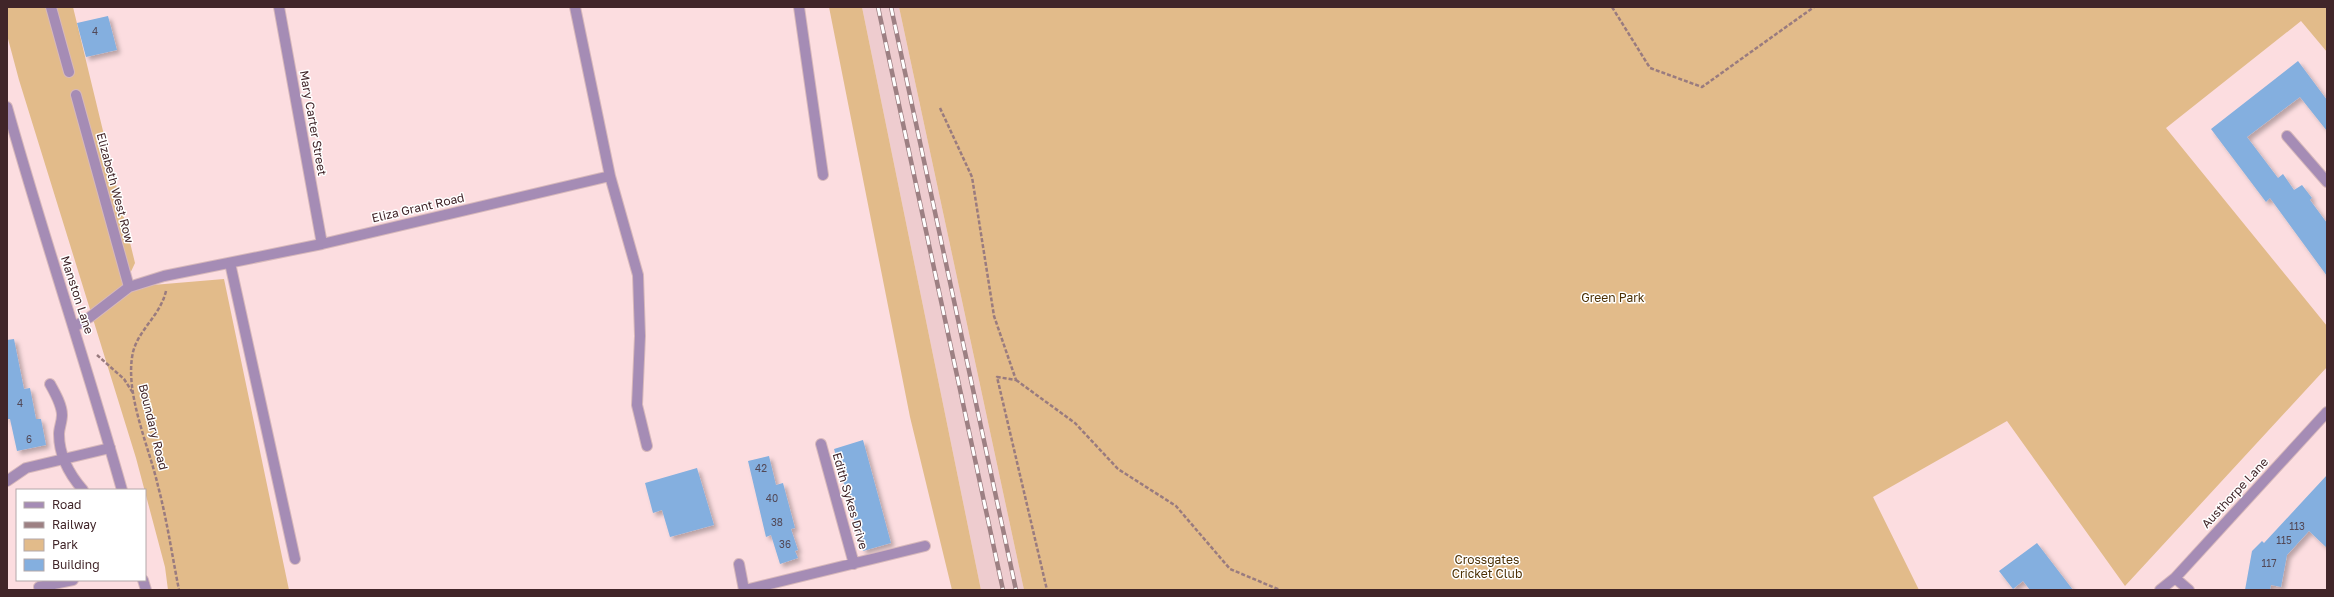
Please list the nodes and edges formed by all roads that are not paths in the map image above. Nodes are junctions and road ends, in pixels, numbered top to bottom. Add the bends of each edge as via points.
1 (51, 7) edge
2 (279, 7) edge
3 (575, 7) edge
4 (799, 7) edge
5 (69, 72) dead end
6 (76, 95) dead end
7 (7, 107) edge
8 (2288, 136) dead end
9 (610, 176) junction
10 (823, 176) dead end
11 (2327, 182) edge
12 (322, 244) junction
13 (230, 263) junction
14 (129, 287) junction
15 (74, 327) junction
16 (50, 384) dead end
17 (2327, 412) edge
18 (821, 444) dead end
19 (647, 446) dead end
20 (110, 448) junction
21 (64, 459) junction
22 (7, 482) edge
23 (82, 489) edge
24 (122, 489) edge
25 (925, 546) dead end
26 (295, 559) dead end
27 (739, 564) dead end
28 (854, 564) junction
29 (2175, 578) junction
30 (68, 581) edge
31 (40, 590) edge
32 (745, 590) edge
33 (2160, 590) edge
34 (2189, 590) edge

1 - 5 street
2 - 12 street, Mary Carter Street
3 - 9 street
4 - 10 street
6 - 14 street, Elizabeth West Row
7 - 15 street, Manston Lane
8 - 11 street
9 - 12 street, Eliza Grant Road
9 - 19 street via 638,275 640,336 637,405
12 - 13 street, Eliza Grant Road
13 - 14 street, Eliza Grant Road via 164,276
13 - 26 street
14 - 15 street, Eliza Grant Road
15 - 20 street, Manston Lane
16 - 21 street via 57,396 62,415 59,434
17 - 29 street, Austhorpe Lane
18 - 28 street, Edith Sykes Drive
20 - 21 street
20 - 24 street, Manston Lane
21 - 22 street via 26,468
21 - 23 street via 70,475
25 - 28 street, Edith Sykes Drive
27 - 32 street
28 - 32 street, Edith Sykes Drive
29 - 33 street, Austhorpe Lane
29 - 34 street
30 - 31 street via 39,587

